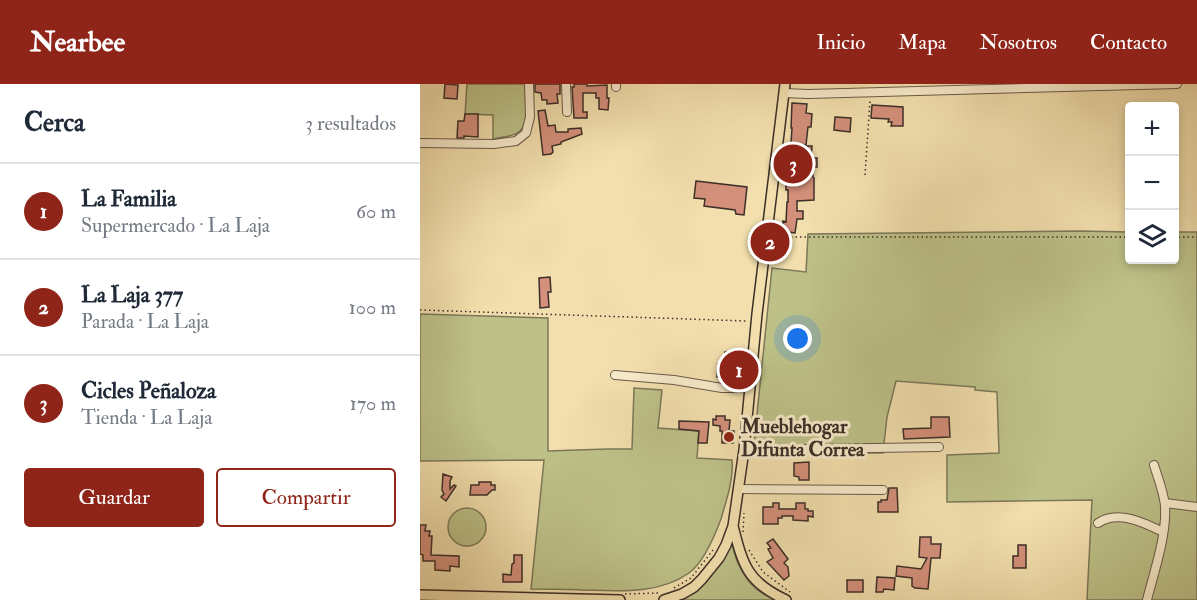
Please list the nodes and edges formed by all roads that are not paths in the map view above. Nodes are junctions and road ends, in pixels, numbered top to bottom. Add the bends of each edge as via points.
1 (529, 84) edge
2 (566, 84) edge
3 (1178, 84) edge
4 (785, 89) edge
5 (567, 112) dead end
6 (420, 143) edge
7 (615, 375) dead end
8 (750, 388) junction
9 (939, 447) dead end
10 (744, 450) junction
11 (1154, 465) dead end
12 (738, 489) junction
13 (883, 490) dead end
14 (1165, 503) junction
15 (1197, 507) edge
16 (1098, 523) dead end
17 (733, 526) junction
18 (1163, 532) junction
19 (420, 595) edge
20 (666, 596) edge
21 (788, 596) edge
22 (607, 600) edge
23 (620, 600) edge
24 (1148, 600) edge

1 - 6 street via 529,124 526,133 516,141
2 - 5 street
3 - 4 street via 808,94
4 - 8 main road via 752,321
7 - 8 street
8 - 10 main road
9 - 10 street
10 - 12 main road
11 - 14 street
12 - 13 street
12 - 17 main road
14 - 15 street
14 - 18 street
16 - 18 street via 1105,518 1125,517
17 - 20 main road via 719,558 702,579 682,594
17 - 21 main road via 747,570 765,589
18 - 24 street
19 - 22 main road
22 - 23 main road

